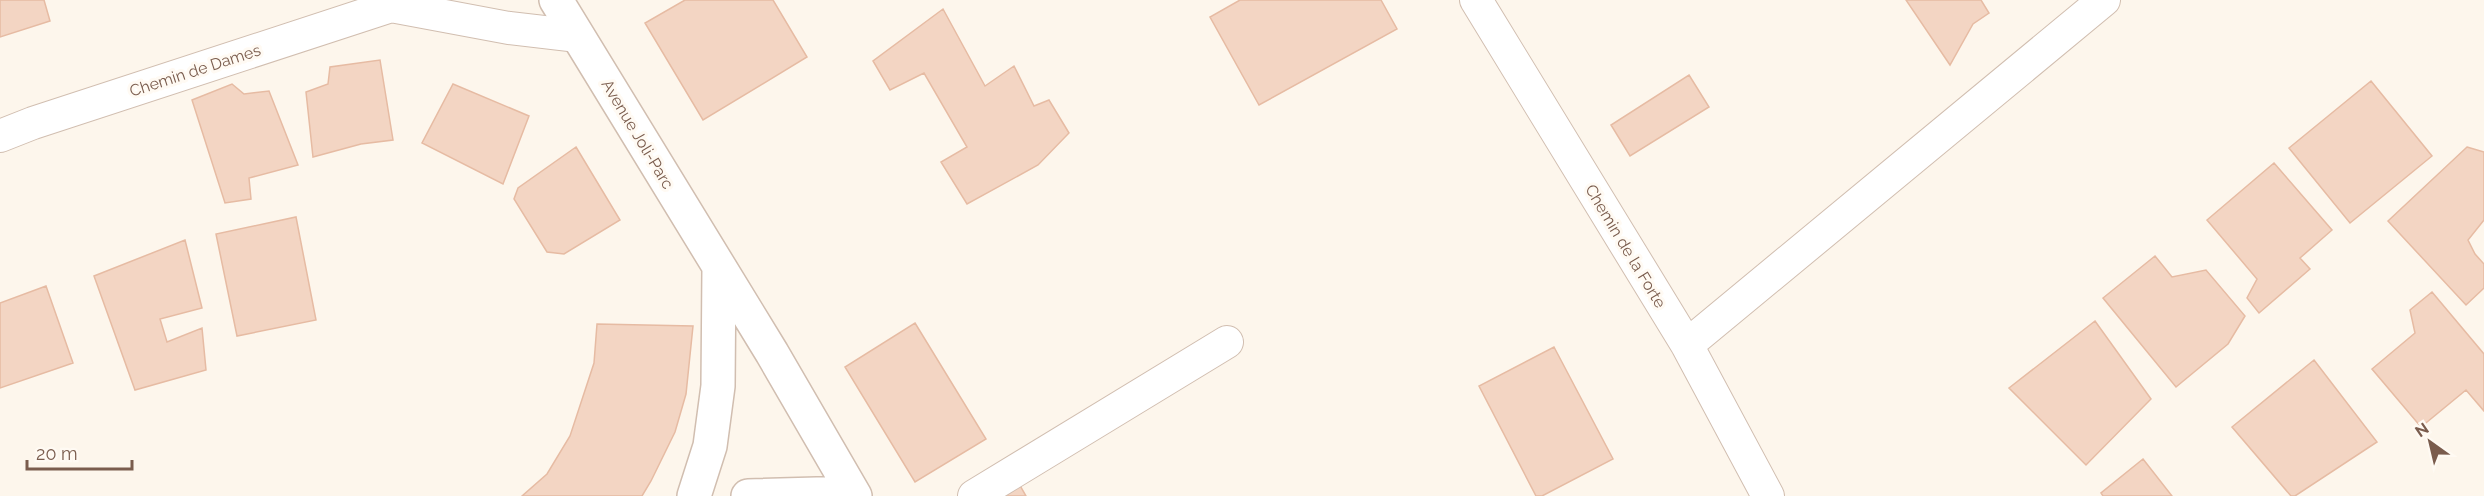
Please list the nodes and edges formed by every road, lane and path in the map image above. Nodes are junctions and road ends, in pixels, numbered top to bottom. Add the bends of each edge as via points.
1 (556, 0) edge
2 (1476, 0) edge
3 (2104, 0) edge
4 (394, 3) edge
5 (578, 36) junction
6 (0, 136) edge
7 (719, 268) junction
8 (1227, 342) dead end
9 (1687, 345) junction
10 (854, 495) edge
11 (694, 496) edge
12 (748, 496) edge
13 (974, 496) edge
14 (1768, 496) edge

1 - 5 street, Avenue Joli-Parc
2 - 9 street, Chemin de la Forte
3 - 9 street
4 - 5 street via 509,28
4 - 6 street, Chemin de Dames
5 - 7 street, Avenue Joli-Parc
7 - 10 street, Avenue Joli-Parc
7 - 11 street via 718,386 711,446
8 - 13 street
9 - 14 street, Chemin de la Forte
10 - 12 street

